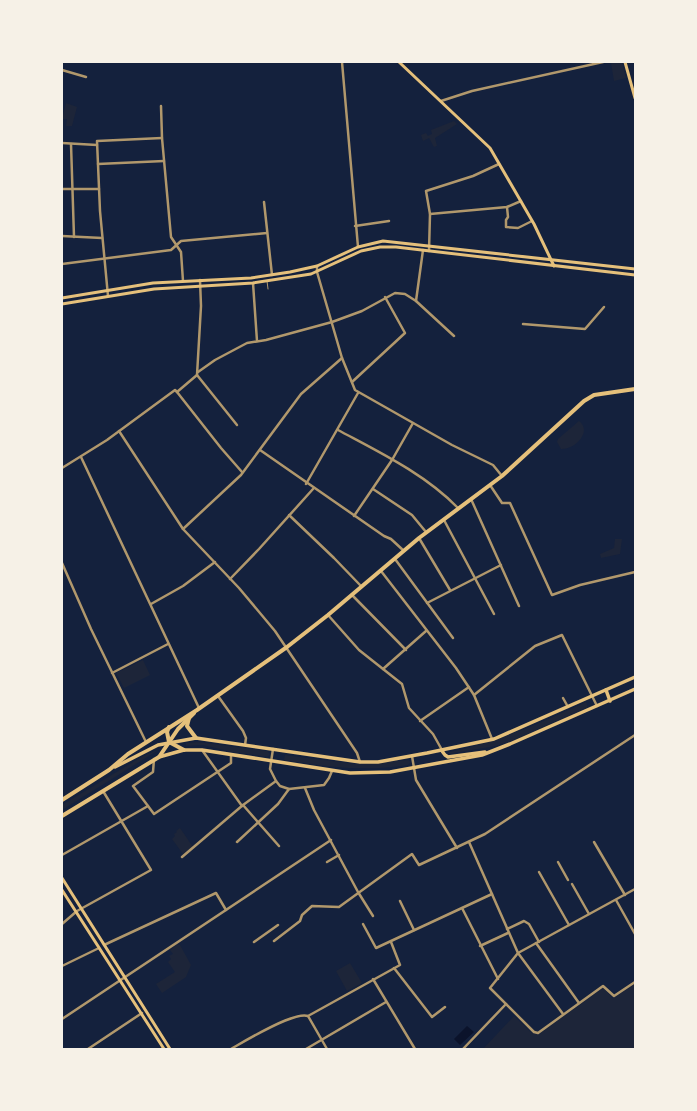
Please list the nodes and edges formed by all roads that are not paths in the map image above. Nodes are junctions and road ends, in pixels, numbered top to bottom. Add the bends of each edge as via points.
1 (342, 62) edge
2 (399, 62) edge
3 (603, 62) edge
4 (625, 62) edge
5 (62, 70) edge
6 (86, 77) dead end
7 (635, 98) edge
8 (441, 101) junction
9 (161, 106) dead end
10 (162, 138) junction
11 (62, 143) edge
12 (71, 144) junction
13 (96, 145) junction
14 (164, 161) junction
15 (98, 164) junction
16 (499, 164) junction
17 (62, 189) edge
18 (72, 189) junction
19 (99, 189) junction
20 (520, 201) junction
21 (264, 202) dead end
22 (507, 207) junction
23 (430, 214) junction
24 (389, 221) dead end
25 (532, 221) junction
26 (355, 226) junction
27 (267, 233) junction
28 (62, 236) edge
29 (74, 237) junction
30 (102, 238) junction
31 (429, 245) junction
32 (176, 246) junction
33 (358, 247) junction
34 (423, 250) junction
35 (429, 251) junction
36 (104, 258) junction
37 (551, 260) junction
38 (62, 264) edge
39 (317, 266) junction
40 (554, 266) junction
41 (635, 269) edge
42 (318, 272) junction
43 (272, 275) junction
44 (635, 275) edge
45 (200, 280) junction
46 (183, 281) junction
47 (267, 281) junction
48 (253, 283) junction
49 (200, 286) junction
50 (268, 289) dead end
51 (107, 290) junction
52 (108, 296) junction
53 (62, 298) edge
54 (385, 298) junction
55 (416, 301) junction
56 (62, 304) edge
57 (604, 307) dead end
58 (332, 322) junction
59 (523, 324) dead end
60 (454, 336) dead end
61 (257, 341) junction
62 (342, 358) junction
63 (198, 373) junction
64 (352, 382) junction
65 (635, 390) edge
66 (177, 392) junction
67 (358, 393) junction
68 (413, 423) junction
69 (237, 425) dead end
70 (338, 430) junction
71 (119, 431) junction
72 (260, 450) junction
73 (81, 457) junction
74 (392, 460) junction
75 (62, 468) edge
76 (242, 472) junction
77 (502, 476) junction
78 (306, 484) junction
79 (490, 485) junction
80 (313, 489) junction
81 (372, 489) junction
82 (471, 499) junction
83 (458, 508) junction
84 (289, 515) junction
85 (354, 516) junction
86 (443, 519) junction
87 (183, 529) junction
88 (426, 533) junction
89 (419, 538) junction
90 (404, 551) junction
91 (395, 559) junction
92 (215, 562) junction
93 (62, 563) edge
94 (501, 565) junction
95 (381, 571) junction
96 (635, 572) edge
97 (230, 578) junction
98 (475, 578) junction
99 (362, 587) junction
100 (450, 590) junction
101 (352, 595) junction
102 (427, 603) junction
103 (150, 604) junction
104 (519, 606) dead end
105 (494, 614) dead end
106 (328, 615) junction
107 (426, 631) junction
108 (453, 638) dead end
109 (168, 644) junction
110 (287, 647) junction
111 (406, 650) junction
112 (383, 669) junction
113 (112, 673) junction
114 (635, 677) edge
115 (469, 687) junction
116 (635, 689) edge
117 (606, 690) junction
118 (217, 695) junction
119 (474, 695) junction
120 (593, 696) junction
121 (563, 698) dead end
122 (610, 701) junction
123 (598, 706) junction
124 (568, 707) junction
125 (198, 709) junction
126 (189, 718) junction
127 (420, 721) junction
128 (169, 726) junction
129 (635, 735) edge
130 (196, 738) junction
131 (492, 739) junction
132 (146, 742) junction
133 (169, 742) junction
134 (245, 745) junction
135 (273, 749) junction
136 (184, 750) junction
137 (202, 750) junction
138 (442, 750) junction
139 (489, 752) junction
140 (231, 756) junction
141 (412, 756) junction
142 (159, 757) junction
143 (154, 760) junction
144 (271, 762) junction
145 (360, 762) junction
146 (413, 768) junction
147 (109, 770) junction
148 (332, 771) junction
149 (217, 772) junction
150 (276, 781) junction
151 (305, 788) junction
152 (289, 789) junction
153 (103, 791) junction
154 (62, 800) edge
155 (148, 806) junction
156 (243, 806) junction
157 (62, 816) edge
158 (121, 822) junction
159 (259, 823) junction
160 (331, 840) junction
161 (237, 842) dead end
162 (469, 842) junction
163 (594, 842) dead end
164 (279, 846) dead end
165 (457, 848) junction
166 (62, 855) edge
167 (339, 855) junction
168 (182, 857) dead end
169 (328, 862) dead end
170 (558, 862) dead end
171 (539, 872) dead end
172 (62, 878) edge
173 (568, 880) dead end
174 (572, 884) dead end
175 (635, 889) edge
176 (62, 890) edge
177 (358, 892) junction
178 (492, 894) junction
179 (625, 895) junction
180 (616, 900) junction
181 (400, 901) dead end
182 (462, 908) junction
183 (81, 910) junction
184 (226, 910) junction
185 (77, 912) junction
186 (589, 914) junction
187 (373, 916) dead end
188 (62, 924) edge
189 (363, 924) dead end
190 (278, 925) dead end
191 (569, 925) junction
192 (507, 929) junction
193 (414, 930) junction
194 (508, 933) junction
195 (635, 934) edge
196 (274, 941) dead end
197 (254, 942) dead end
198 (391, 942) junction
199 (538, 942) junction
200 (104, 945) junction
201 (480, 946) junction
202 (100, 948) junction
203 (518, 953) junction
204 (62, 966) edge
205 (394, 968) junction
206 (125, 977) junction
207 (373, 979) junction
208 (498, 979) junction
209 (121, 980) junction
210 (635, 982) edge
211 (386, 1002) junction
212 (579, 1003) junction
213 (506, 1004) junction
214 (445, 1007) dead end
215 (142, 1013) junction
216 (563, 1014) junction
217 (308, 1016) junction
218 (62, 1019) edge
219 (322, 1040) junction
220 (88, 1049) edge
221 (164, 1049) edge
222 (170, 1049) edge
223 (231, 1049) edge
224 (306, 1049) edge
225 (327, 1049) edge
226 (415, 1049) edge
227 (463, 1049) edge

1 - 26 street
2 - 8 main road
3 - 8 street via 472,91
4 - 7 main road
5 - 6 street
8 - 16 main road via 488,145
9 - 10 street
10 - 13 street via 97,141
10 - 14 street
11 - 12 street
12 - 13 street
12 - 18 street
13 - 15 street
14 - 15 street
14 - 32 street via 172,237
15 - 19 street
16 - 20 main road
16 - 23 street via 473,176 426,191
17 - 18 street
18 - 19 street
18 - 29 street
19 - 30 street
20 - 22 street
20 - 25 main road
21 - 27 street
22 - 23 street
22 - 25 street via 506,227 518,228
23 - 31 street
24 - 26 street
25 - 37 main road
26 - 33 street
27 - 32 street via 181,241
27 - 43 street
28 - 29 street
29 - 30 street
30 - 36 street
31 - 33 main road via 383,241
31 - 35 street
31 - 37 main road
32 - 36 street via 171,250
32 - 46 street via 181,252
33 - 39 main road
34 - 35 main road
34 - 42 main road via 371,248
34 - 55 street
35 - 40 main road
36 - 38 street
36 - 51 street
37 - 40 main road
37 - 41 main road
39 - 42 street
39 - 43 main road
40 - 44 main road
42 - 47 main road
42 - 58 street
43 - 45 main road
45 - 46 main road
45 - 49 street
46 - 51 main road
47 - 48 main road
47 - 50 lane
48 - 49 main road
48 - 61 street
49 - 52 main road
49 - 63 street
51 - 52 street
51 - 53 main road
52 - 56 main road
54 - 55 street via 395,293 404,294
54 - 58 street via 362,311
54 - 64 street via 405,333
55 - 60 street
57 - 59 street via 586,329
58 - 61 street
58 - 62 street
61 - 63 street via 247,342 232,350
62 - 64 street
62 - 72 street via 301,394
63 - 66 street
63 - 69 street
64 - 67 street
65 - 77 highway via 594,395 584,401
66 - 71 street via 175,390
66 - 76 street
67 - 68 street
67 - 70 street
68 - 74 street
68 - 77 street via 493,465
70 - 74 street
70 - 78 street
71 - 73 street
71 - 87 street
72 - 76 street
72 - 78 street
73 - 75 street
73 - 103 street
74 - 81 street
74 - 83 street via 445,494
76 - 87 street
77 - 79 highway
78 - 80 street
79 - 82 highway
79 - 96 street via 502,503 510,503 552,595 580,585
80 - 84 street
80 - 85 street
81 - 85 street
81 - 88 street via 412,515
82 - 83 highway
82 - 94 street
83 - 86 highway
84 - 97 street
84 - 99 street
85 - 90 street via 391,539
86 - 88 highway
86 - 98 street
87 - 92 street
88 - 89 highway
89 - 90 highway
89 - 100 street
90 - 91 highway
91 - 95 highway
91 - 102 street
92 - 97 street
92 - 103 street via 184,586
93 - 113 street
94 - 98 street
94 - 104 street
95 - 99 highway
95 - 107 street
97 - 110 street
98 - 100 street
98 - 105 street
99 - 101 highway
100 - 102 street
101 - 106 highway
101 - 111 street
102 - 108 street
103 - 109 street
106 - 110 highway
106 - 112 street via 359,650
107 - 111 street
107 - 115 street
109 - 113 street
109 - 125 street
110 - 118 highway
110 - 145 street via 358,753
111 - 112 street
112 - 127 street via 402,684 409,708
113 - 132 street
114 - 117 main road
115 - 119 street
115 - 127 street
116 - 122 main road
117 - 120 main road
117 - 122 main road
118 - 125 highway
118 - 134 street via 243,731
119 - 120 street via 535,646 562,635
119 - 131 street
120 - 123 street
120 - 124 main road
121 - 124 street
122 - 123 main road
123 - 139 main road
124 - 131 main road
125 - 126 highway
125 - 128 highway
126 - 130 highway via 187,726
126 - 133 highway
127 - 138 street via 433,734
128 - 132 highway
128 - 133 highway
129 - 162 street via 506,821
130 - 133 main road
130 - 134 main road
131 - 138 main road
132 - 147 highway
133 - 136 highway
133 - 142 highway
133 - 147 main road via 145,750
134 - 135 main road
135 - 144 street
135 - 145 main road
136 - 137 main road
136 - 142 main road
137 - 140 main road
137 - 149 street
138 - 139 main road via 448,757
138 - 141 main road
139 - 146 main road
140 - 144 main road
140 - 149 street via 231,763
141 - 145 main road via 378,762
141 - 146 street
142 - 143 highway
143 - 153 highway
143 - 155 street via 153,772 133,786
144 - 148 main road
144 - 150 street via 270,769
146 - 148 main road via 366,774
146 - 165 street via 416,780
147 - 154 highway
148 - 151 street via 326,784
149 - 155 street via 154,814
149 - 156 street
150 - 152 street via 280,786
150 - 156 street
151 - 152 street
151 - 160 street
152 - 159 street
153 - 157 highway
153 - 158 street
155 - 158 street
156 - 159 street
156 - 168 street
158 - 166 street
158 - 183 street via 151,870
159 - 161 street
159 - 164 street
160 - 167 street
160 - 184 street
162 - 165 street
162 - 178 street
163 - 179 street
165 - 177 street via 419,865 412,854
167 - 169 street
167 - 177 street
170 - 173 street
171 - 191 street
172 - 183 main road
174 - 186 street
175 - 179 street
176 - 185 main road
177 - 187 street
177 - 196 street via 339,907 312,906 302,915 300,921
178 - 182 street
178 - 192 street
179 - 180 street
180 - 186 street
180 - 195 street
181 - 193 street
182 - 193 street
182 - 201 street
183 - 185 street
183 - 200 main road
184 - 200 street via 216,893
184 - 206 street
185 - 188 street
185 - 202 main road
186 - 191 street
189 - 198 street via 376,948
190 - 197 street
191 - 199 street
192 - 194 street
192 - 199 street via 524,922 529,924
193 - 198 street
194 - 201 street
194 - 203 street
198 - 205 street via 400,965
199 - 203 street
199 - 212 street
200 - 206 main road
201 - 208 street
202 - 204 street
202 - 209 main road
203 - 208 street
203 - 216 street
205 - 207 street
205 - 214 street via 432,1017
206 - 209 street
206 - 222 main road
207 - 211 street
207 - 217 street
208 - 213 street via 490,988
209 - 215 main road
209 - 218 street
210 - 212 street via 614,996 603,986
211 - 219 street
211 - 226 street
212 - 216 street
213 - 216 street via 538,1033
213 - 227 street
215 - 220 street
215 - 221 main road
217 - 219 street
217 - 223 street via 299,1016 278,1024
219 - 224 street
219 - 225 street

